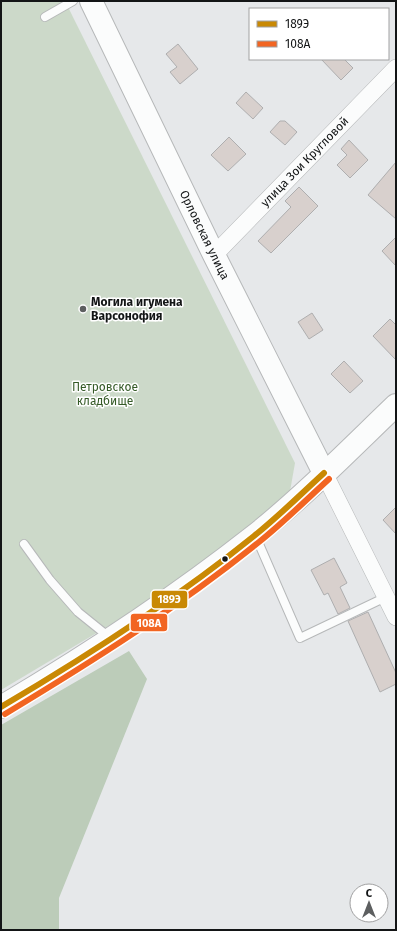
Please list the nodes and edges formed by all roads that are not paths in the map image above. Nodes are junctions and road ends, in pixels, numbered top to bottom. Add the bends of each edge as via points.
1 (74, 1) edge
2 (91, 1) edge
3 (45, 17) dead end
4 (396, 68) edge
5 (214, 255) junction
6 (396, 405) edge
7 (324, 473) junction
8 (255, 535) junction
9 (24, 544) dead end
10 (386, 598) junction
11 (396, 617) edge
12 (110, 639) junction
13 (1, 707) edge

1 - 3 lane
2 - 5 main road, Орловская улица
4 - 5 street, улица Зои Кругловой
5 - 7 main road, Орловская улица
6 - 7 main road
7 - 8 main road
7 - 10 street, Орловская улица
8 - 10 lane via 300,638
8 - 12 main road
9 - 12 lane via 50,580 78,612
10 - 11 street, Орловская улица
12 - 13 main road

